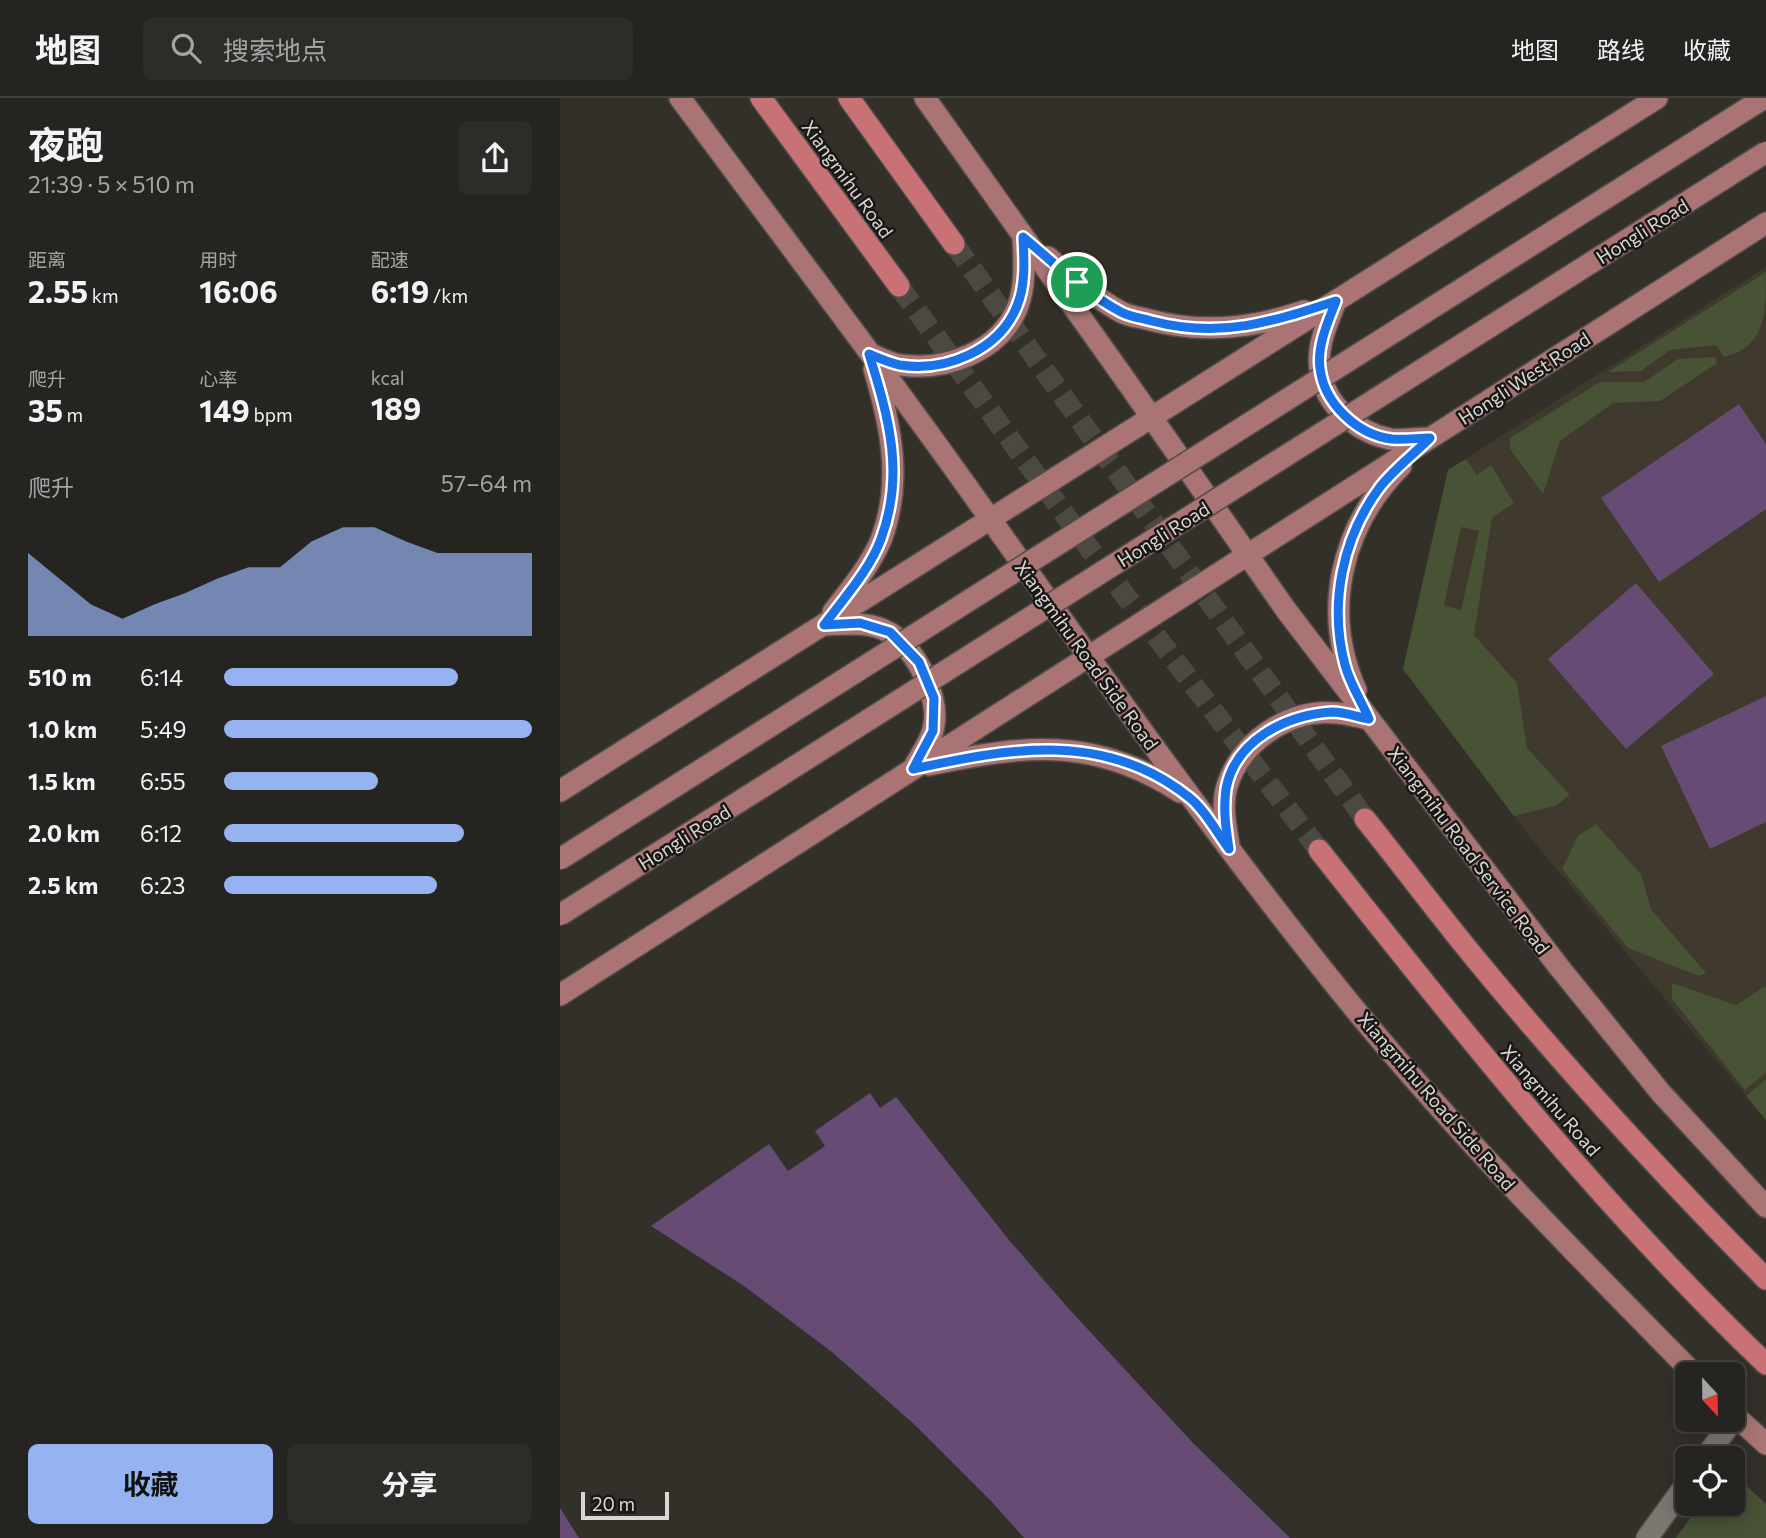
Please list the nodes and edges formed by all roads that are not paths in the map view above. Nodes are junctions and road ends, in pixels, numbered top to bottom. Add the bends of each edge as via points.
1 (680, 98) edge
2 (761, 98) edge
3 (849, 98) edge
4 (925, 98) edge
5 (1657, 98) edge
6 (1764, 98) edge
7 (1766, 152) edge
8 (1766, 223) edge
9 (1023, 237) junction
10 (954, 244) tunnel mouth
11 (898, 286) tunnel mouth
12 (1336, 301) junction
13 (869, 354) junction
14 (1152, 418) junction
15 (1430, 438) junction
16 (990, 519) junction
17 (1246, 555) junction
18 (824, 625) junction
19 (1088, 657) junction
20 (1369, 719) junction
21 (913, 769) junction
22 (560, 791) edge
23 (1192, 799) junction
24 (1365, 820) tunnel mouth
25 (1229, 849) junction
26 (1319, 850) tunnel mouth
27 (560, 859) edge
28 (560, 915) edge
29 (560, 995) edge
30 (1766, 1207) edge
31 (1766, 1279) edge
32 (1682, 1362) edge
33 (1766, 1364) edge
34 (1745, 1424) edge
35 (1766, 1444) edge
36 (1675, 1500) edge
37 (1647, 1538) edge

1 - 13 main road, Xiangmihu Road Side Road
2 - 11 highway, Xiangmihu Road
3 - 10 highway
4 - 9 main road
5 - 12 main road
6 - 27 main road, bridge
7 - 28 main road, Hongli Road, bridge
8 - 15 main road, Hongli West Road
9 - 12 main road via 1123,313 1173,327 1220,329 1271,322
9 - 13 main road via 1024,275 1017,307 981,350 959,360 925,366 898,365
9 - 14 main road, Xiangmihu Road Service Road
12 - 14 main road
12 - 15 main road via 1323,335 1320,369 1331,400 1356,427 1391,439
13 - 16 main road, Xiangmihu Road Side Road
13 - 18 main road via 888,415 894,463 891,501 880,541 859,579
14 - 16 main road
14 - 17 main road, Xiangmihu Road Service Road
15 - 17 main road, Hongli West Road
15 - 20 main road via 1381,487 1354,533 1341,574 1338,621 1346,667
16 - 18 main road
16 - 19 main road, Xiangmihu Road Side Road
17 - 19 main road
17 - 20 main road, Xiangmihu Road Service Road
18 - 21 main road via 860,623 890,632 919,662 934,698 933,731
18 - 22 main road
19 - 21 main road
19 - 23 main road, Xiangmihu Road Side Road
20 - 25 main road via 1335,712 1307,716 1278,725 1252,742 1226,788
20 - 30 main road, Xiangmihu Road Service Road via 1652,1083
21 - 23 main road via 1035,748 1076,751 1151,773
21 - 29 main road
23 - 25 main road, Xiangmihu Road Side Road
24 - 31 highway, Xiangmihu Road via 1571,1071
25 - 32 main road, Xiangmihu Road Side Road via 1425,1091
26 - 33 highway, Xiangmihu Road via 1559,1147
34 - 35 main road
36 - 37 lane

